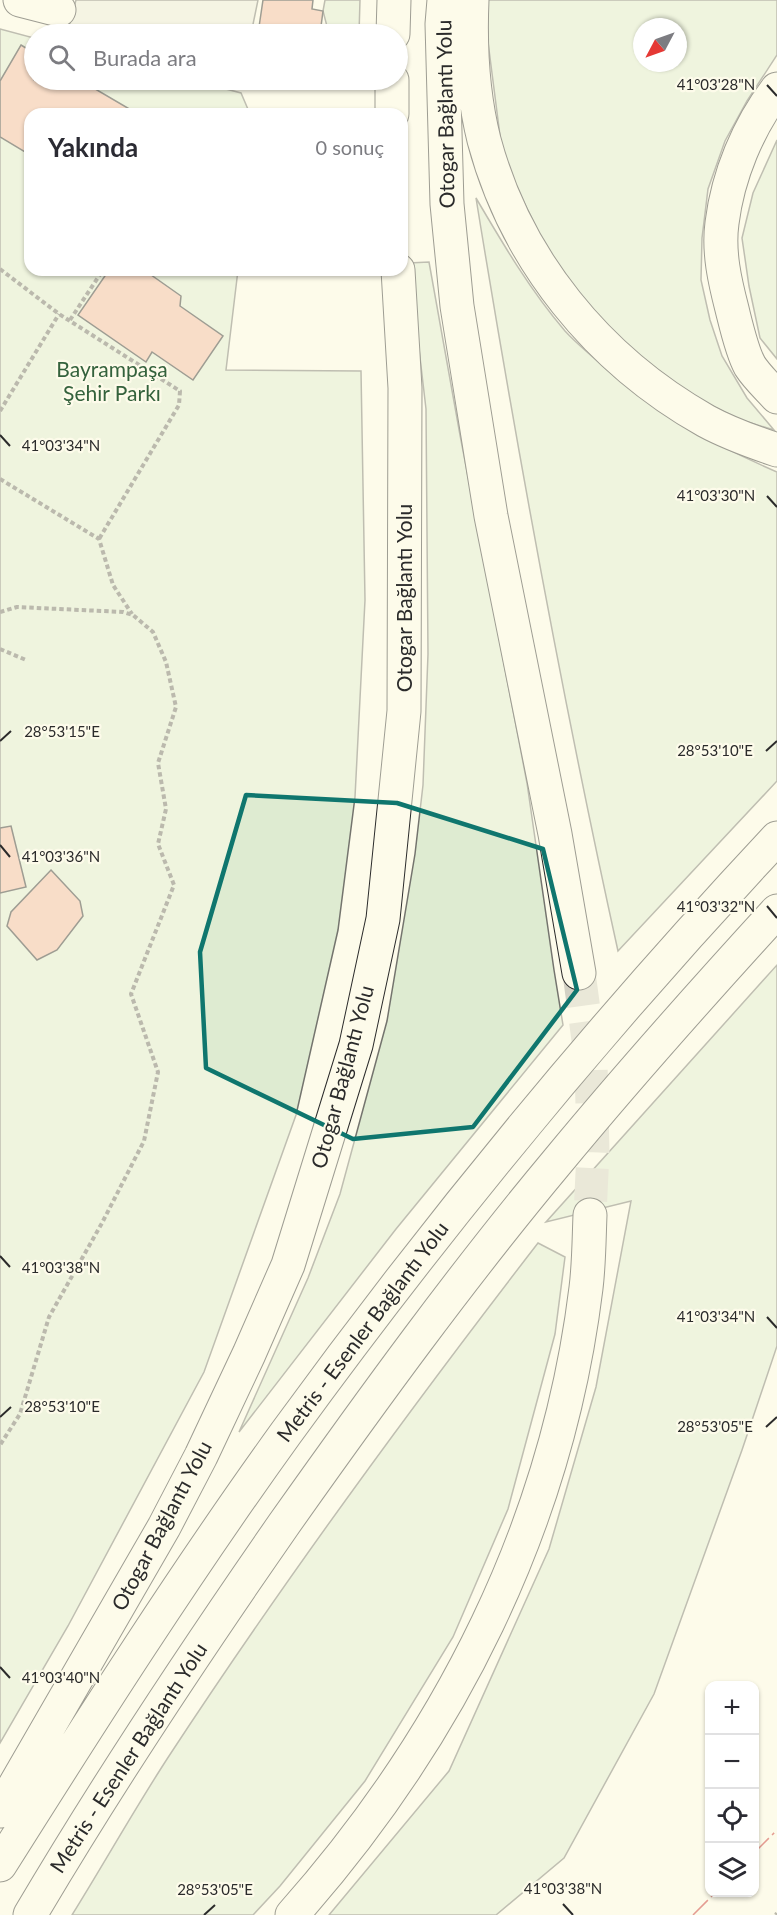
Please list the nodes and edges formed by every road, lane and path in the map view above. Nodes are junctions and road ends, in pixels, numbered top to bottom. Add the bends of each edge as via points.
1 (20, 0) edge
2 (394, 0) edge
3 (444, 0) edge
4 (472, 0) edge
5 (59, 10) dead end
6 (393, 24) edge
7 (777, 89) edge
8 (392, 90) edge
9 (392, 108) edge
10 (0, 269) edge
11 (99, 276) edge
12 (398, 276) edge
13 (59, 314) junction
14 (70, 320) junction
15 (777, 397) edge
16 (0, 411) edge
17 (777, 450) edge
18 (0, 479) edge
19 (99, 539) junction
20 (0, 612) edge
21 (133, 615) junction
22 (0, 649) edge
23 (26, 660) dead end
24 (777, 838) edge
25 (777, 911) edge
26 (777, 937) edge
27 (579, 973) tunnel mouth
28 (712, 981) junction
29 (590, 1215) tunnel mouth
30 (0, 1445) edge
31 (0, 1811) edge
32 (0, 1865) edge
33 (30, 1915) edge
34 (292, 1915) edge

1 - 5 main road
2 - 6 main road
3 - 27 main road, Otogar Bağlantı Yolu via 447,204 457,306 491,516
4 - 17 main road via 475,79 484,139 496,180 517,228 549,280 583,324 620,361 661,393 707,422
7 - 15 main road via 744,142 722,224 723,271 735,322 750,365
8 - 9 main road
10 - 13 path
11 - 14 path
12 - 31 main road, Otogar Bağlantı Yolu via 405,388 404,711 383,919 356,1045 288,1265 249,1354 164,1527
13 - 14 path
13 - 16 path
14 - 19 path via 180,391 179,405
18 - 19 path
19 - 21 path via 113,585
20 - 21 path via 17,607
21 - 30 path via 153,632 166,662 176,707 158,763 166,809 158,844 174,885 132,994 158,1072 144,1141 49,1317 20,1414
22 - 23 path
24 - 32 main road, Metris - Esenler Bağlantı Yolu via 627,1002 523,1125 366,1324 192,1567
25 - 28 main road
26 - 28 main road
28 - 33 main road, Metris - Esenler Bağlantı Yolu via 554,1165 379,1391 211,1629
29 - 34 main road via 586,1287 572,1370 550,1461 517,1559 476,1650 423,1741 328,1875

